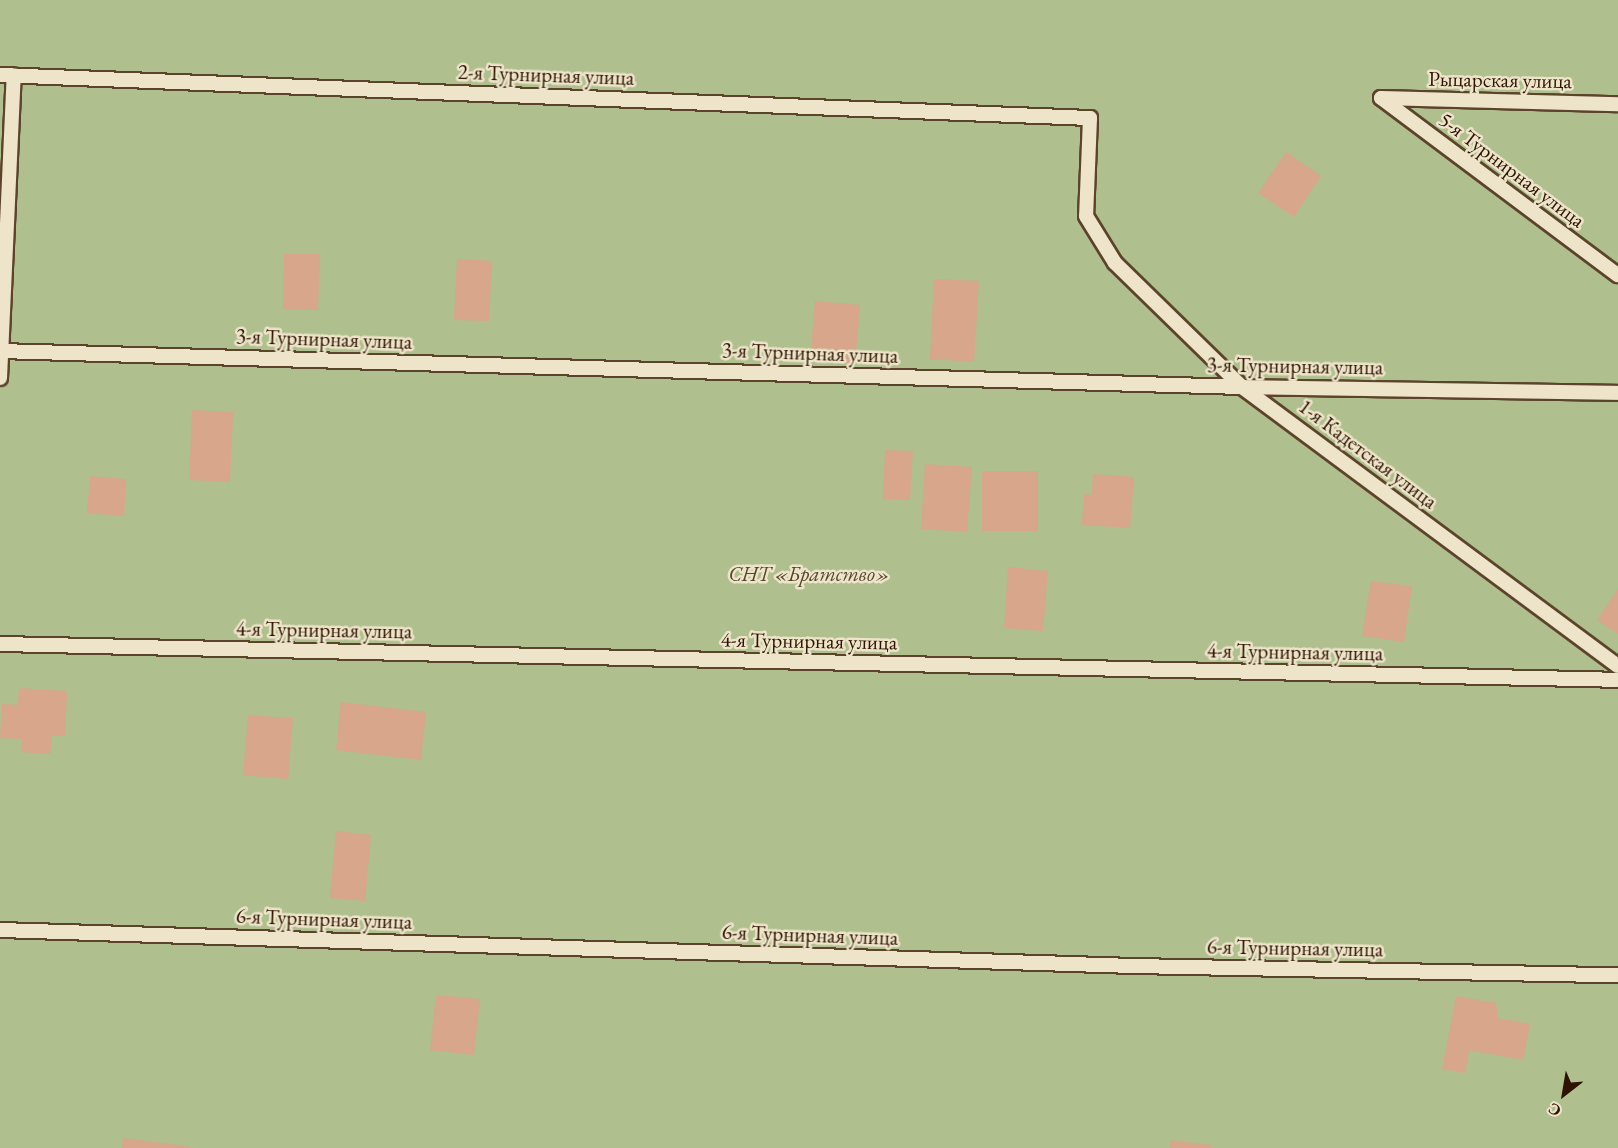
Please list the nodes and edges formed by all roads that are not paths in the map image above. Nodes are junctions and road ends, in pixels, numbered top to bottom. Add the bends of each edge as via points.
1 (7, 75) edge
2 (1381, 98) joint
3 (1618, 104) edge
4 (1090, 118) joint
5 (1618, 275) edge
6 (0, 351) edge
7 (0, 378) edge
8 (1242, 387) junction
9 (1618, 393) edge
10 (0, 644) edge
11 (1618, 666) edge
12 (1618, 680) edge
13 (0, 930) edge
14 (1618, 975) edge

1 - 4 lane, 2-я Турнирная улица
1 - 6 lane
2 - 3 lane, Рыцарская улица
2 - 5 lane, 5-я Турнирная улица
4 - 8 lane, 1-я Кадетская улица via 1086,216 1115,264
6 - 7 lane
6 - 8 lane, 3-я Турнирная улица
8 - 9 lane, 3-я Турнирная улица
8 - 11 lane, 1-я Кадетская улица
10 - 12 lane, 4-я Турнирная улица
13 - 14 lane, 6-я Турнирная улица via 1122,966

